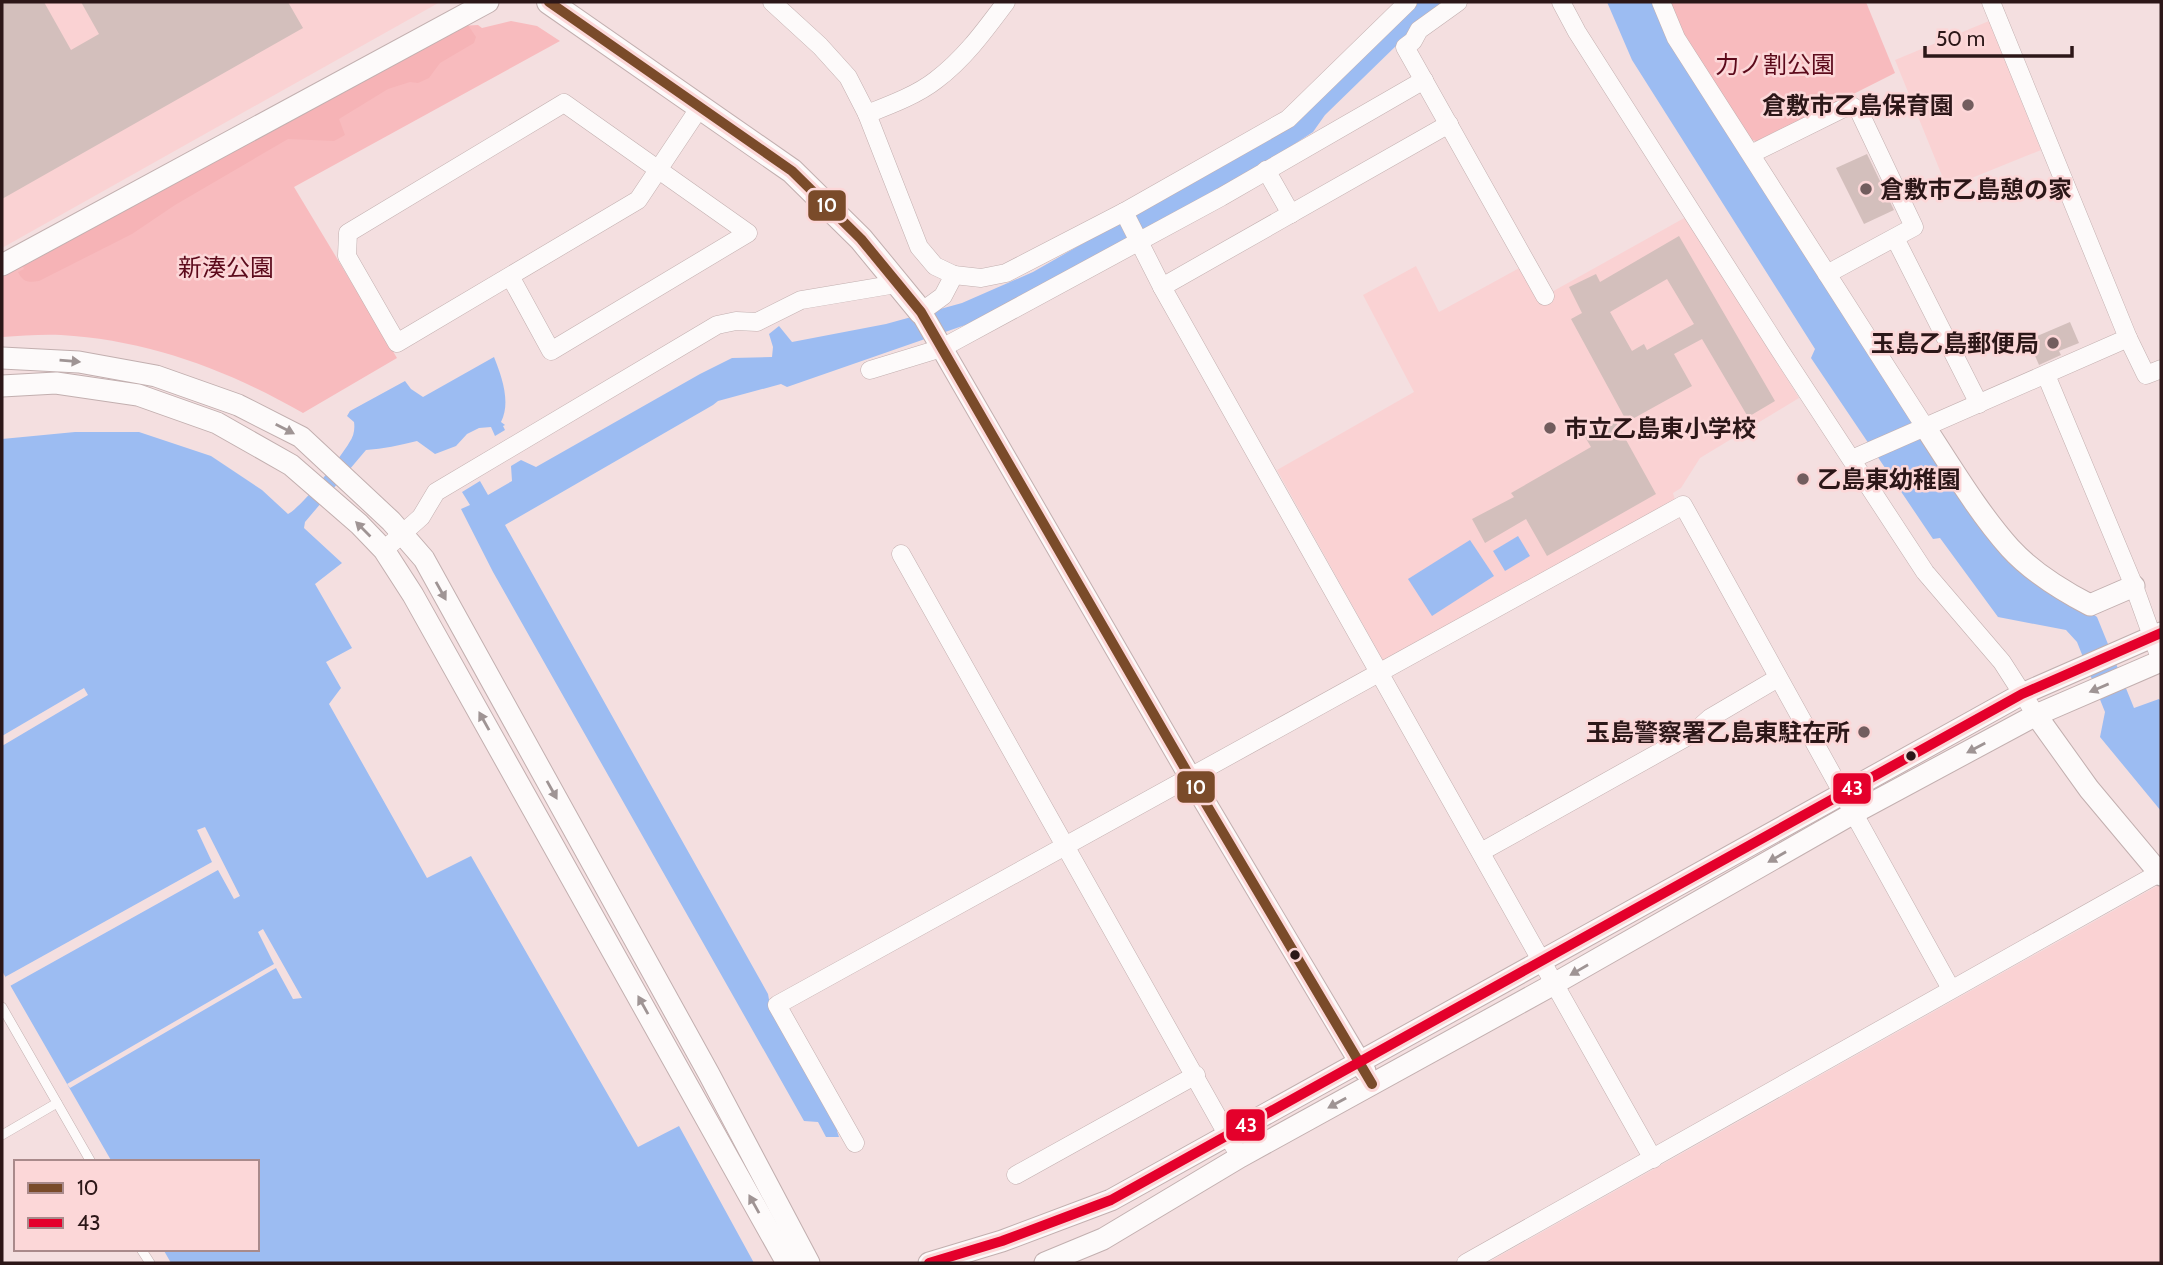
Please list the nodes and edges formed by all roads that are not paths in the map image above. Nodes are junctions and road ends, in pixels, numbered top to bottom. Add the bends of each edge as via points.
1 (488, 2) edge
2 (549, 2) edge
3 (772, 2) edge
4 (1006, 2) edge
5 (1408, 2) edge
6 (1458, 2) edge
7 (1561, 2) edge
8 (1661, 2) edge
9 (1991, 2) edge
10 (1390, 19) junction
11 (1405, 47) junction
12 (1424, 80) junction
13 (700, 107) junction
14 (867, 114) junction
15 (1449, 124) junction
16 (1751, 154) junction
17 (658, 170) junction
18 (1266, 170) junction
19 (1124, 212) junction
20 (1291, 214) junction
21 (1895, 238) junction
22 (1137, 240) junction
23 (2, 265) edge
24 (1827, 274) junction
25 (954, 275) junction
26 (510, 276) junction
27 (896, 284) junction
28 (1161, 288) junction
29 (1545, 296) dead end
30 (921, 312) junction
31 (2128, 338) junction
32 (942, 348) junction
33 (2, 358) edge
34 (2161, 369) edge
35 (870, 370) dead end
36 (2046, 375) junction
37 (2, 386) edge
38 (1979, 404) junction
39 (1925, 427) junction
40 (1852, 459) junction
41 (402, 534) junction
42 (384, 550) junction
43 (901, 554) dead end
44 (2134, 586) junction
45 (2157, 635) edge
46 (2161, 661) edge
47 (1379, 672) junction
48 (1778, 678) junction
49 (2022, 694) junction
50 (2036, 715) junction
51 (1190, 777) junction
52 (1841, 793) junction
53 (1852, 814) junction
54 (1066, 846) junction
55 (1482, 852) junction
56 (2160, 874) edge
57 (1542, 960) junction
58 (1554, 984) junction
59 (1951, 989) junction
60 (2, 1007) edge
61 (1359, 1062) junction
62 (1196, 1075) junction
63 (1373, 1084) junction
64 (57, 1103) junction
65 (2, 1135) edge
66 (1228, 1136) junction
67 (855, 1143) dead end
68 (1240, 1157) junction
69 (1653, 1158) junction
70 (90, 1160) edge
71 (1016, 1175) dead end
72 (787, 1263) edge
73 (809, 1263) edge
74 (929, 1263) edge
75 (1045, 1263) edge
76 (1466, 1263) edge

1 - 23 street
2 - 13 main road
3 - 14 street via 848,77
4 - 14 street via 970,49 935,81
5 - 10 street
6 - 11 street via 1419,30
7 - 40 street
8 - 16 street via 1676,38
9 - 31 street
10 - 11 street
10 - 19 street via 1288,119
11 - 12 street
12 - 15 street
12 - 18 street
13 - 17 street
13 - 27 main road via 792,171 861,239
14 - 25 street via 919,247 935,266
15 - 20 street
15 - 29 street
16 - 21 street via 1852,106 1859,111 1914,227
16 - 24 street
17 - 26 street via 638,200
17 - 26 street via 748,233 551,351
17 - 26 street via 564,103 348,233 347,256 397,343
18 - 20 street
18 - 22 street
19 - 22 street
19 - 25 street via 1006,274 981,278
20 - 28 street
21 - 24 street
21 - 38 street
22 - 28 street
22 - 32 street
24 - 39 street
25 - 30 street via 943,296
27 - 30 main road
27 - 41 street via 800,300 757,322 717,325 436,492 421,517
28 - 47 street
30 - 32 street
31 - 34 street via 2146,375
31 - 36 street
32 - 35 street
32 - 51 street
33 -> 41 street via 79,362 156,376 238,404 301,437
36 - 38 street
36 - 44 street
42 -> 37 street via 291,465 217,424 138,395 56,383
38 - 39 street
39 - 40 street
39 - 44 street via 2011,548 2034,570 2090,605
40 - 49 street via 1925,572 2002,663
41 - 42 street
41 -> 73 street via 424,559
72 -> 42 street
43 - 54 street
44 - 45 street
45 - 46 street
45 - 49 street
46 -> 50 street
47 - 48 street via 1683,505
47 - 51 street
47 - 55 street
48 - 52 street
48 - 55 street via 1710,718 1692,734
49 - 50 street
49 - 52 street
50 -> 53 street
50 - 56 street via 2089,789
51 - 54 street
51 - 61 street
52 - 53 street
52 - 57 street
53 -> 58 street
53 - 59 street
54 - 62 street
54 - 67 street via 777,1004
55 - 57 street
56 - 59 street
57 - 58 street
57 - 61 street
58 - 63 street
58 - 69 street
59 - 69 street
60 - 64 lane
61 - 63 street
61 - 66 street
62 - 66 street
62 - 71 street
63 -> 68 street
64 - 65 lane
64 - 70 lane
66 - 68 street
66 - 74 street via 1111,1200
68 - 75 street via 1102,1238
69 - 76 street

